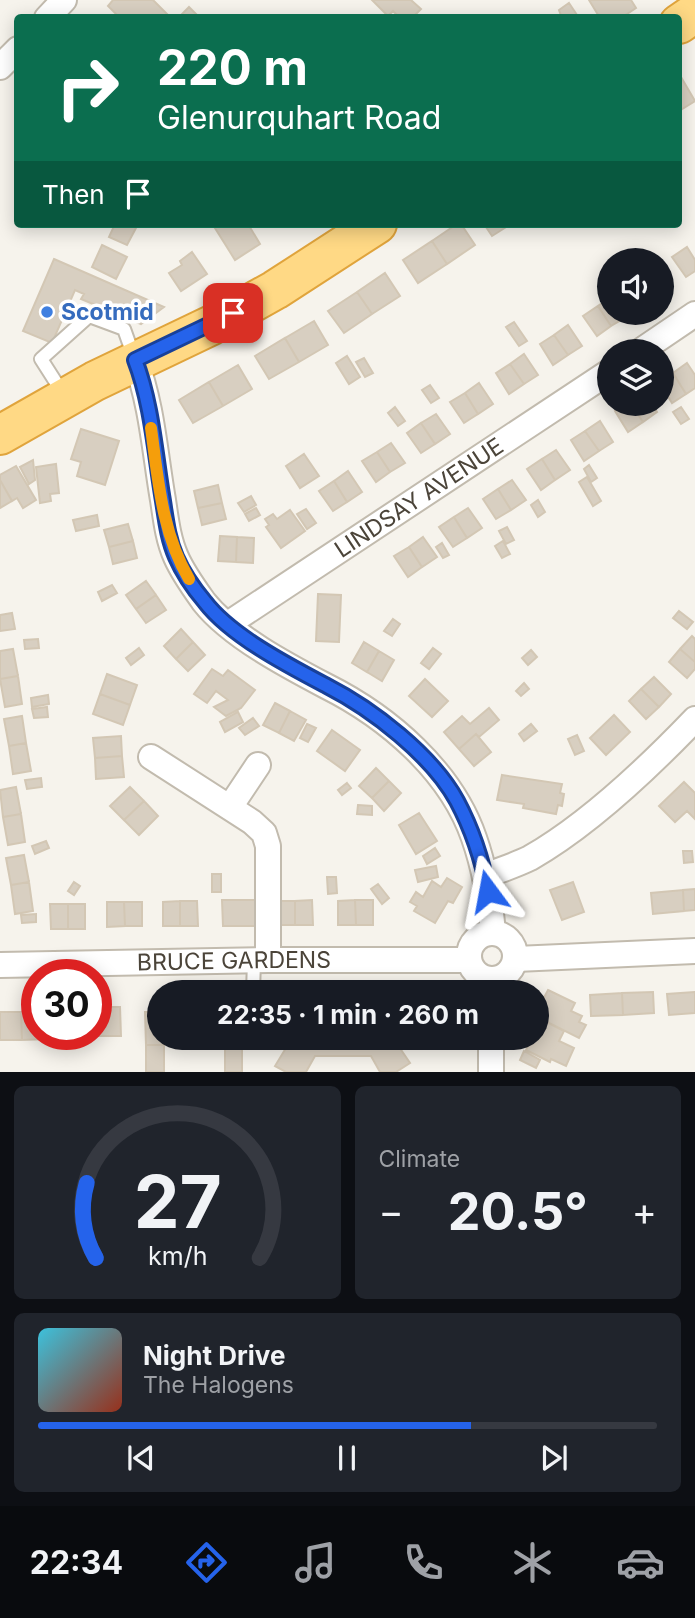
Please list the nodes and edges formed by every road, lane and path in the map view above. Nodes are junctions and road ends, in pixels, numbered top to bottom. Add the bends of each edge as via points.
1 (64, 0) edge
2 (51, 14) edge
3 (14, 53) edge
4 (0, 67) edge
5 (371, 228) edge
6 (695, 314) edge
7 (658, 339) edge
8 (135, 360) junction
9 (597, 380) edge
10 (66, 397) junction
11 (0, 435) edge
12 (228, 624) junction
13 (695, 719) edge
14 (151, 757) dead end
15 (258, 765) dead end
16 (230, 807) junction
17 (485, 876) junction
18 (493, 932) junction
19 (695, 951) edge
20 (516, 959) junction
21 (261, 960) junction
22 (469, 960) junction
23 (0, 965) edge
24 (256, 980) edge
25 (485, 980) edge
26 (499, 980) edge
27 (491, 1050) edge
28 (491, 1072) edge

1 - 2 street
3 - 4 street
5 - 8 highway via 275,290
6 - 7 street
8 - 10 highway
8 - 10 lane via 124,328 89,316 41,359
8 - 12 street via 147,404 168,534 177,559 207,605
9 - 12 street, LINDSAY AVENUE
10 - 11 highway
12 - 17 street via 259,648 360,706 428,762 456,798
13 - 17 street via 583,820 530,858
14 - 16 street
15 - 16 street
16 - 21 street via 264,834 268,846
17 - 18 street
18 - 20 street via 507,938
18 - 22 street via 474,940
19 - 20 street
20 - 26 street
21 - 22 street, BRUCE GARDENS
21 - 23 street, BRUCE GARDENS
21 - 24 lane
22 - 25 street
27 - 28 street

